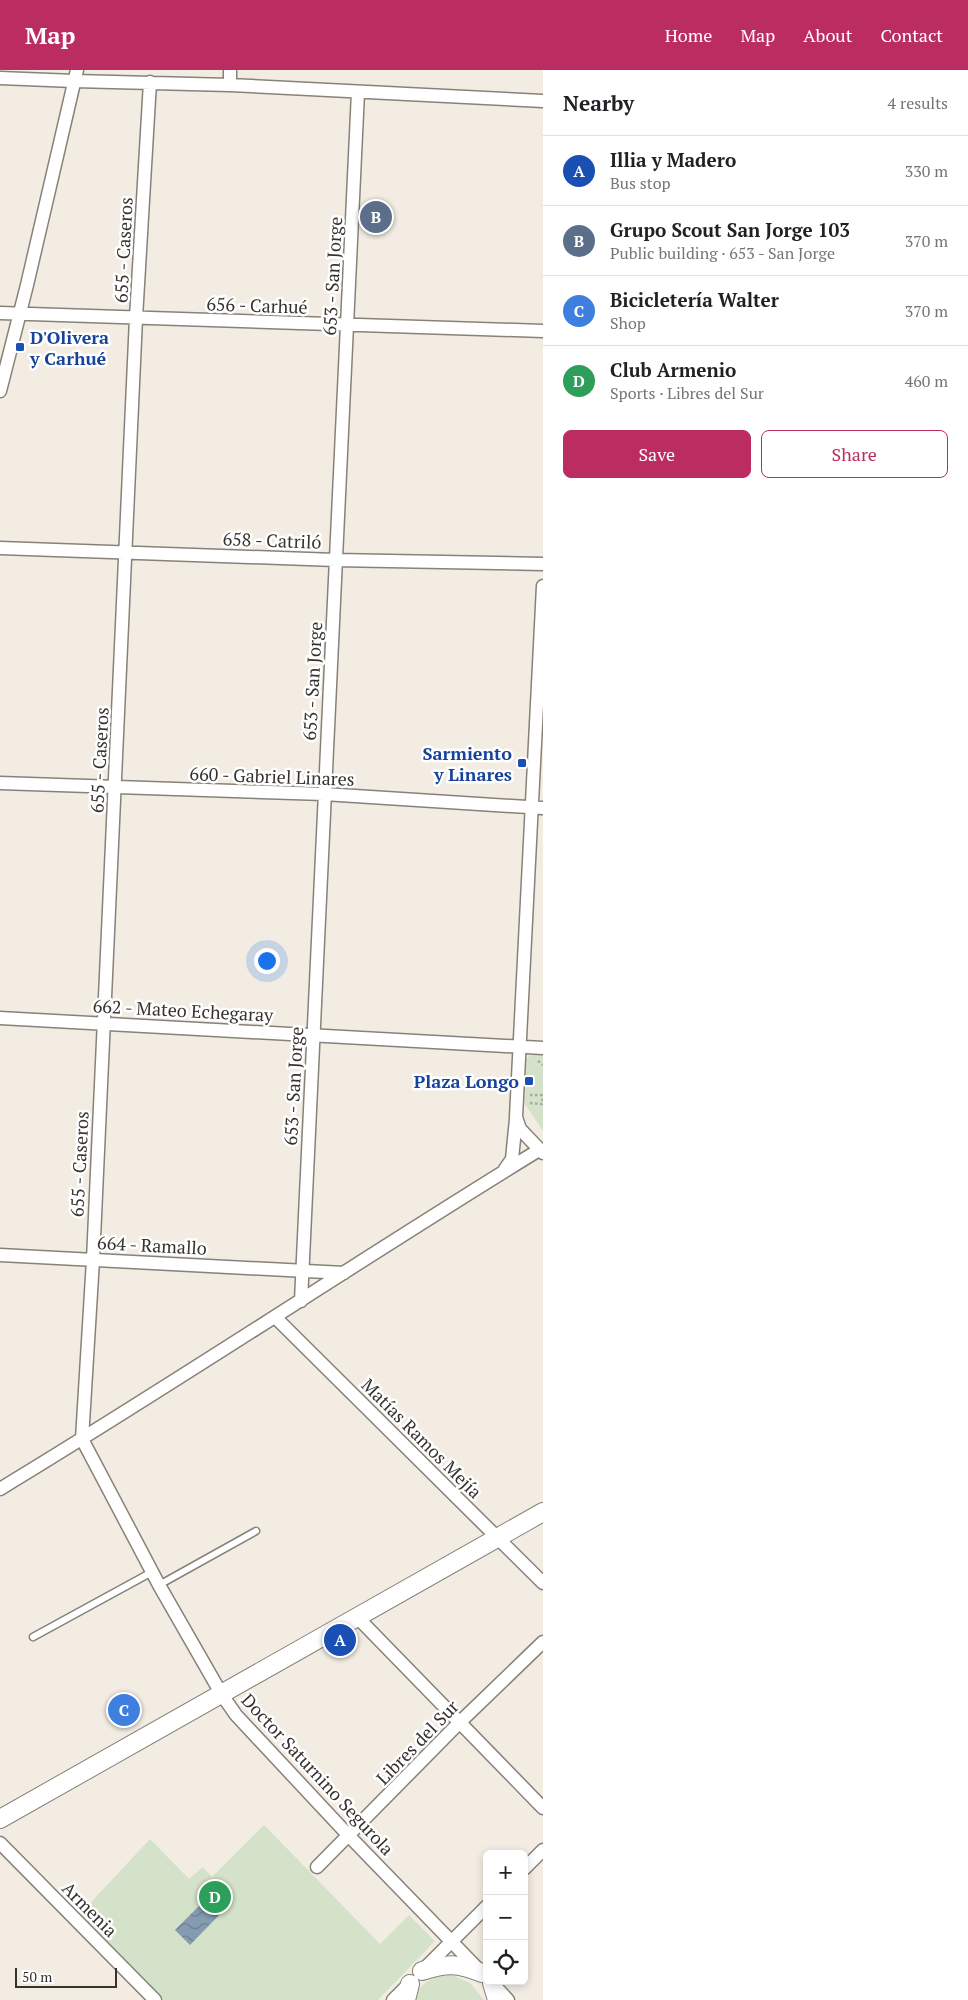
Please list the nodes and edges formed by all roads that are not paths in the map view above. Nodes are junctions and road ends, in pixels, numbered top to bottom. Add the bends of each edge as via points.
1 (230, 70) edge
2 (76, 76) edge
3 (0, 78) edge
4 (150, 82) junction
5 (230, 85) junction
6 (358, 92) junction
7 (543, 102) edge
8 (0, 313) edge
9 (19, 314) junction
10 (136, 318) junction
11 (347, 325) junction
12 (543, 331) edge
13 (0, 391) edge
14 (0, 548) edge
15 (126, 554) junction
16 (335, 560) junction
17 (543, 564) edge
18 (543, 586) edge
19 (0, 783) edge
20 (115, 788) junction
21 (324, 794) junction
22 (537, 808) edge
23 (0, 1018) edge
24 (103, 1023) junction
25 (313, 1035) junction
26 (520, 1046) junction
27 (543, 1048) edge
28 (516, 1117) junction
29 (541, 1151) edge
30 (504, 1171) junction
31 (0, 1255) edge
32 (93, 1260) junction
33 (303, 1271) junction
34 (344, 1273) junction
35 (301, 1301) junction
36 (276, 1318) junction
37 (82, 1439) junction
38 (0, 1489) edge
39 (543, 1512) edge
40 (256, 1531) dead end
41 (498, 1538) junction
42 (152, 1572) junction
43 (543, 1583) edge
44 (159, 1585) junction
45 (358, 1618) junction
46 (33, 1637) dead end
47 (543, 1642) edge
48 (222, 1695) junction
49 (459, 1723) junction
50 (543, 1808) edge
51 (0, 1819) edge
52 (349, 1836) junction
53 (0, 1843) edge
54 (543, 1850) edge
55 (528, 1865) edge
56 (317, 1867) dead end
57 (483, 1910) edge
58 (451, 1941) junction
59 (483, 1975) edge
60 (483, 1979) edge
61 (413, 1985) edge
62 (492, 1985) edge
63 (156, 2000) edge
64 (393, 2000) edge
65 (508, 2000) edge

1 - 5 street
2 - 3 street
2 - 4 street
2 - 9 street
4 - 5 street
4 - 10 street, 655 - Caseros
5 - 6 street
6 - 7 street
6 - 11 street, 653 - San Jorge
8 - 9 street, 656 - Carhué
9 - 10 street, 656 - Carhué
9 - 13 street
10 - 11 street, 656 - Carhué
10 - 15 street, 655 - Caseros
11 - 12 street, 656 - Carhué
11 - 16 street, 653 - San Jorge
14 - 15 street, 658 - Catriló
15 - 16 street, 658 - Catriló
15 - 20 street, 655 - Caseros
16 - 17 street, 658 - Catriló
16 - 21 street, 653 - San Jorge
18 - 22 street
19 - 20 street, 660 - Gabriel Linares
20 - 21 street, 660 - Gabriel Linares
20 - 24 street, 655 - Caseros
21 - 22 street, 660 - Gabriel Linares
21 - 25 street, 653 - San Jorge
22 - 26 street
23 - 24 street, 662 - Mateo Echegaray
24 - 25 street, 662 - Mateo Echegaray
24 - 32 street, 655 - Caseros
25 - 26 street, 662 - Mateo Echegaray
25 - 33 street, 653 - San Jorge
26 - 27 street, 662 - Mateo Echegaray
26 - 28 street
28 - 29 street via 520,1129
28 - 30 street via 512,1159
29 - 30 street
30 - 34 street
31 - 32 street, 664 - Ramallo
32 - 33 street, 664 - Ramallo
32 - 37 street, 655 - Caseros
33 - 34 street, 664 - Ramallo
33 - 35 street
34 - 35 street
35 - 36 street
36 - 37 street
36 - 41 street, Matías Ramos Mejía
37 - 38 street
37 - 42 street, Doctor Saturnino Segurola
39 - 41 main road
40 - 44 lane
41 - 43 street, Matías Ramos Mejía
41 - 45 main road
42 - 44 street, Doctor Saturnino Segurola
42 - 46 lane
44 - 48 street, Doctor Saturnino Segurola
45 - 48 main road
45 - 49 street
47 - 49 street, Libres del Sur
48 - 51 main road
48 - 52 street, Doctor Saturnino Segurola via 236,1715
49 - 50 street
49 - 52 street, Libres del Sur
52 - 56 street, Libres del Sur
52 - 58 street, Doctor Saturnino Segurola
53 - 63 street, Armenia
54 - 55 street
57 - 58 street
58 - 59 street, Doctor Saturnino Segurola
58 - 61 street
60 - 61 main road via 463,1966 452,1964 440,1966
61 - 64 street
62 - 65 street, Doctor Saturnino Segurola

